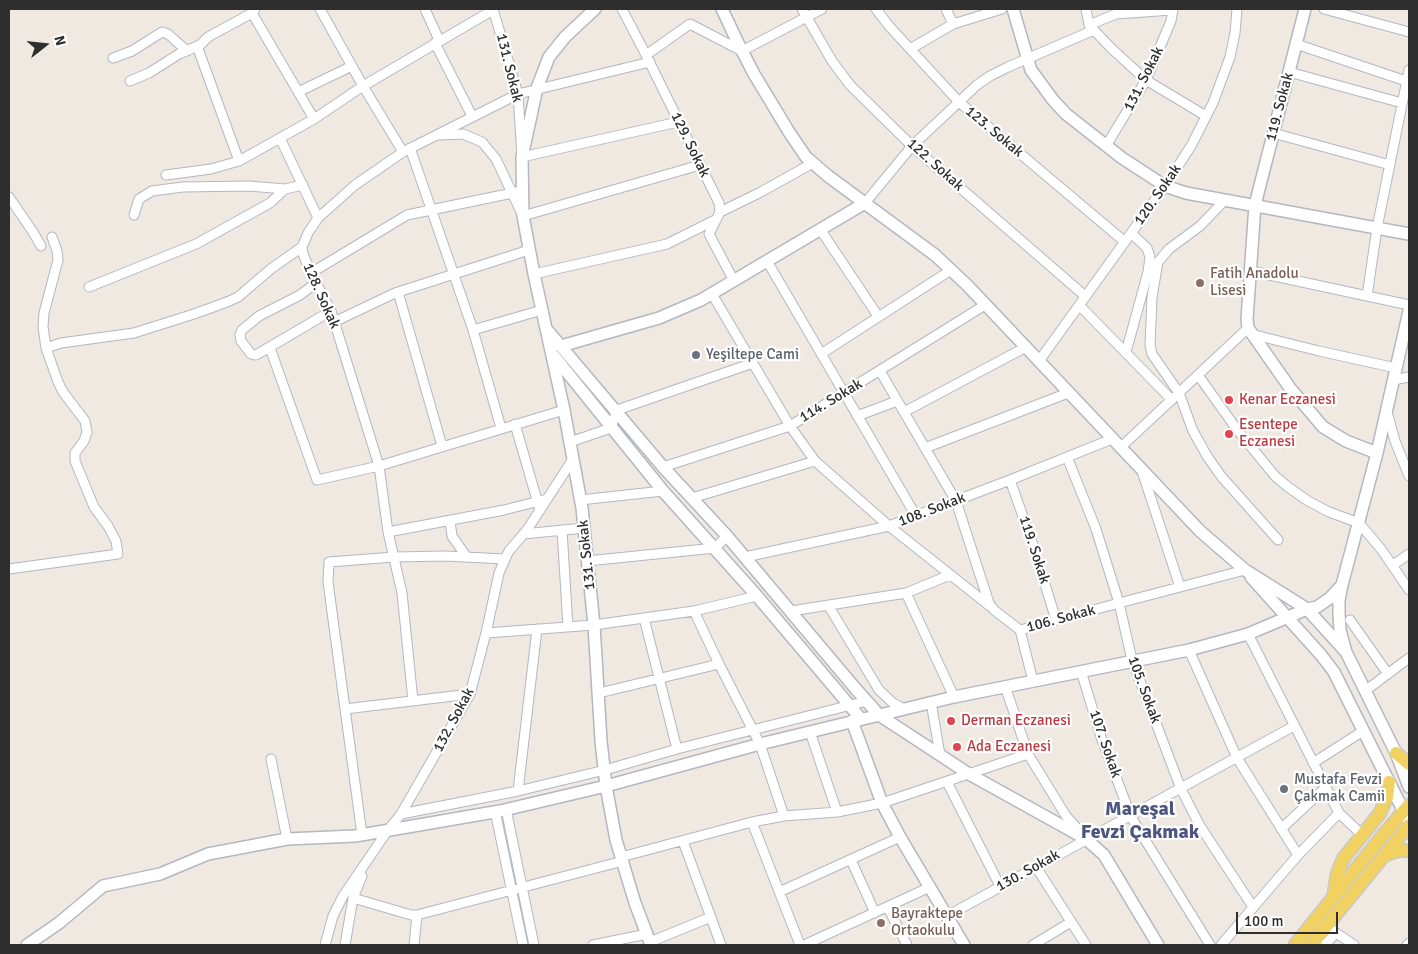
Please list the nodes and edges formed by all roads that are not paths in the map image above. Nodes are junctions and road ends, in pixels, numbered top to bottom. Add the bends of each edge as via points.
1 (320, 9) edge
2 (425, 9) edge
3 (493, 9) edge
4 (595, 9) edge
5 (622, 9) edge
6 (722, 9) edge
7 (822, 9) edge
8 (876, 9) edge
9 (946, 9) edge
10 (1002, 9) edge
11 (1013, 9) edge
12 (1086, 9) edge
13 (1173, 9) edge
14 (1237, 9) edge
15 (1305, 9) edge
16 (1324, 9) edge
17 (253, 11) edge
18 (804, 12) edge
19 (953, 24) junction
20 (1091, 27) junction
21 (1409, 32) edge
22 (437, 41) junction
23 (1296, 44) junction
24 (197, 46) junction
25 (910, 49) junction
26 (187, 51) junction
27 (742, 51) junction
28 (114, 58) dead end
29 (648, 59) junction
30 (1027, 60) junction
31 (352, 66) junction
32 (1409, 70) edge
33 (1290, 72) junction
34 (1146, 80) junction
35 (130, 81) dead end
36 (1408, 82) edge
37 (363, 86) junction
38 (537, 88) junction
39 (298, 92) junction
40 (518, 94) junction
41 (959, 102) junction
42 (1402, 103) junction
43 (472, 116) junction
44 (1206, 116) junction
45 (314, 119) junction
46 (678, 122) junction
47 (1274, 133) junction
48 (436, 135) junction
49 (280, 138) junction
50 (912, 146) junction
51 (1106, 146) junction
52 (406, 150) junction
53 (522, 158) junction
54 (239, 161) junction
55 (813, 163) junction
56 (1390, 165) junction
57 (700, 166) junction
58 (166, 174) dead end
59 (302, 186) junction
60 (1165, 186) junction
61 (285, 189) junction
62 (517, 192) junction
63 (9, 197) edge
64 (1226, 200) junction
65 (865, 203) junction
66 (1255, 205) junction
67 (431, 209) junction
68 (134, 216) dead end
69 (523, 216) junction
70 (718, 216) junction
71 (318, 218) junction
72 (1377, 228) junction
73 (820, 229) junction
74 (1131, 233) junction
75 (1409, 234) edge
76 (52, 237) dead end
77 (1125, 242) junction
78 (42, 246) dead end
79 (302, 246) junction
80 (529, 250) junction
81 (767, 261) junction
82 (951, 270) junction
83 (1251, 271) junction
84 (311, 272) junction
85 (454, 274) junction
86 (534, 274) junction
87 (734, 281) junction
88 (316, 283) junction
89 (89, 287) dead end
90 (398, 292) junction
91 (712, 294) junction
92 (1085, 296) junction
93 (1367, 296) junction
94 (984, 305) junction
95 (1079, 305) junction
96 (1409, 305) edge
97 (542, 310) junction
98 (331, 311) junction
99 (1409, 311) edge
100 (878, 316) junction
101 (334, 322) junction
102 (546, 328) junction
103 (473, 330) junction
104 (1249, 331) junction
105 (561, 346) junction
106 (1026, 347) junction
107 (46, 348) junction
108 (270, 348) junction
109 (1126, 352) junction
110 (821, 354) junction
111 (553, 355) junction
112 (1039, 361) junction
113 (753, 363) junction
114 (1396, 368) junction
115 (880, 372) junction
116 (1198, 375) junction
117 (1409, 377) edge
118 (1393, 380) junction
119 (844, 393) junction
120 (1068, 393) junction
121 (1175, 396) junction
122 (897, 401) junction
123 (1386, 409) junction
124 (564, 410) junction
125 (617, 410) junction
126 (904, 412) junction
127 (857, 416) junction
128 (515, 424) junction
129 (790, 426) junction
130 (501, 428) junction
131 (611, 428) junction
132 (570, 442) junction
133 (1116, 443) junction
134 (442, 446) junction
135 (925, 448) junction
136 (1377, 453) junction
137 (1067, 457) junction
138 (573, 459) junction
139 (815, 461) junction
140 (379, 466) junction
141 (663, 467) junction
142 (1141, 469) junction
143 (1409, 476) edge
144 (1010, 480) junction
145 (663, 491) junction
146 (692, 498) junction
147 (580, 500) junction
148 (956, 501) junction
149 (542, 503) junction
150 (916, 516) junction
151 (450, 521) junction
152 (1359, 523) junction
153 (889, 526) junction
154 (584, 528) junction
155 (562, 530) junction
156 (388, 532) junction
157 (523, 534) junction
158 (727, 536) junction
159 (1278, 540) dead end
160 (715, 548) junction
161 (1409, 554) edge
162 (466, 556) junction
163 (394, 557) junction
164 (745, 557) junction
165 (505, 559) junction
166 (587, 561) junction
167 (1393, 565) junction
168 (9, 569) edge
169 (1245, 570) junction
170 (950, 574) junction
171 (1342, 585) junction
172 (1180, 587) junction
173 (1409, 590) edge
174 (906, 593) junction
175 (757, 596) junction
176 (1119, 602) junction
177 (828, 605) junction
178 (1308, 609) junction
179 (694, 610) junction
180 (994, 610) junction
181 (791, 611) junction
182 (1339, 614) junction
183 (644, 618) junction
184 (1288, 618) junction
185 (1056, 620) junction
186 (1350, 620) dead end
187 (594, 625) junction
188 (568, 627) junction
189 (537, 629) junction
190 (1020, 630) junction
191 (1326, 630) junction
192 (486, 633) junction
193 (1248, 634) junction
194 (1312, 645) junction
195 (1189, 650) junction
196 (1346, 652) junction
197 (1409, 658) edge
198 (1132, 660) junction
199 (719, 664) junction
200 (1081, 671) junction
201 (1388, 674) junction
202 (660, 679) junction
203 (1032, 681) junction
204 (1005, 686) junction
205 (1365, 691) junction
206 (599, 693) junction
207 (470, 694) junction
208 (954, 697) junction
209 (413, 701) junction
210 (867, 701) junction
211 (931, 702) junction
212 (849, 705) junction
213 (345, 709) junction
214 (904, 709) junction
215 (880, 715) junction
216 (856, 720) junction
217 (1294, 726) junction
218 (751, 729) junction
219 (1363, 731) junction
220 (810, 732) junction
221 (760, 744) junction
222 (676, 748) junction
223 (1396, 753) junction
224 (1028, 754) junction
225 (940, 755) junction
226 (1237, 758) junction
227 (270, 759) dead end
228 (1313, 763) junction
229 (1409, 764) edge
230 (605, 770) junction
231 (970, 774) junction
232 (947, 782) junction
233 (1389, 782) junction
234 (606, 786) junction
235 (1409, 787) edge
236 (1325, 788) junction
237 (1181, 789) junction
238 (518, 791) junction
239 (882, 803) junction
240 (1407, 808) edge
241 (501, 810) junction
242 (836, 812) junction
243 (1339, 812) junction
244 (401, 814) junction
245 (784, 816) junction
246 (1131, 817) junction
247 (752, 822) junction
248 (1409, 824) edge
249 (1280, 829) junction
250 (388, 830) junction
251 (1358, 831) dead end
252 (362, 834) junction
253 (900, 837) junction
254 (287, 839) junction
255 (1086, 839) junction
256 (683, 841) junction
257 (377, 846) junction
258 (1409, 851) edge
259 (1298, 856) junction
260 (1383, 856) junction
261 (622, 859) junction
262 (851, 860) junction
263 (1036, 867) junction
264 (522, 886) junction
265 (1000, 886) junction
266 (930, 887) junction
267 (511, 889) junction
268 (779, 892) junction
269 (1333, 895) junction
270 (353, 898) junction
271 (1253, 907) junction
272 (888, 908) junction
273 (875, 913) junction
274 (417, 914) junction
275 (947, 916) junction
276 (711, 917) junction
277 (1071, 922) junction
278 (1331, 929) junction
279 (650, 940) edge
280 (27, 945) edge
281 (325, 945) edge
282 (345, 945) edge
283 (414, 945) edge
284 (523, 945) edge
285 (534, 945) edge
286 (593, 945) edge
287 (721, 945) edge
288 (800, 945) edge
289 (804, 945) edge
290 (907, 945) edge
291 (964, 945) edge
292 (1033, 945) edge
293 (1086, 945) edge
294 (1158, 945) edge
295 (1210, 945) edge
296 (1221, 945) edge
297 (1295, 945) edge
298 (1311, 945) edge
299 (1325, 945) edge
300 (1354, 945) edge

1 - 31 street
2 - 22 street
3 - 22 street
3 - 40 street, 131. Sokak
4 - 38 street, 131. Sokak via 549,57
5 - 29 street, 129. Sokak
6 - 27 street
7 - 18 street
8 - 25 street, 123. Sokak
9 - 19 street
10 - 19 street
11 - 30 street
12 - 20 street
13 - 20 street via 1116,14
13 - 34 street, 131. Sokak
14 - 44 street, 120. Sokak via 1230,57
15 - 23 street, 119. Sokak
16 - 21 street
17 - 24 street
17 - 39 street
18 - 27 street
18 - 50 street, 122. Sokak via 832,61 850,84
19 - 25 street
20 - 30 street
20 - 34 street
22 - 37 street
22 - 43 street
23 - 33 street, 119. Sokak
23 - 36 street
24 - 26 street
24 - 54 street
25 - 41 street, 123. Sokak
26 - 28 street via 162,32 132,52
26 - 35 street
27 - 29 street via 690,24
27 - 55 street via 789,132
29 - 38 street
29 - 46 street, 129. Sokak
30 - 41 street via 990,76
30 - 51 street via 1053,100
31 - 37 street
31 - 39 street
32 - 36 street
33 - 42 street
33 - 47 street, 119. Sokak
34 - 44 street
34 - 51 street, 131. Sokak
36 - 42 street
37 - 45 street
37 - 52 street
38 - 40 street, 128. Sokak
38 - 53 street, 131. Sokak
39 - 45 street
40 - 43 street, 128. Sokak
40 - 53 street, 131. Sokak
41 - 50 street
41 - 77 street, 123. Sokak
42 - 56 street
43 - 48 street, 128. Sokak
44 - 60 street, 120. Sokak via 1192,146
45 - 49 street
46 - 53 street
46 - 57 street, 129. Sokak
47 - 56 street
47 - 66 street, 119. Sokak
48 - 52 street, 128. Sokak
48 - 62 street via 463,134 482,142
49 - 54 street
49 - 59 street
50 - 65 street
50 - 92 street, 122. Sokak
51 - 60 street
52 - 67 street
52 - 71 street, 128. Sokak via 355,185
53 - 62 street, 131. Sokak
54 - 58 street via 211,170
55 - 65 street
55 - 70 street
56 - 72 street
57 - 69 street
57 - 70 street, 129. Sokak via 719,203
59 - 61 street
59 - 71 street
60 - 64 street
60 - 74 street, 120. Sokak
61 - 68 street via 249,186 152,191 139,200
61 - 89 street via 270,203 196,244
62 - 67 street
62 - 69 street, 131. Sokak
63 - 78 street
64 - 66 street
64 - 121 street via 1200,226 1162,255 1156,272 1150,345
65 - 73 street
65 - 82 street
66 - 72 street
66 - 83 street
67 - 84 street via 407,215
67 - 85 street
69 - 80 street, 131. Sokak
70 - 86 street via 667,244
70 - 87 street, 129. Sokak via 709,234
71 - 79 street, 128. Sokak
72 - 75 street
72 - 93 street
73 - 81 street
73 - 100 street
74 - 77 street, 120. Sokak
74 - 109 street via 1147,248 1150,257
76 - 107 street via 58,260 44,313
77 - 92 street, 120. Sokak
79 - 84 street, 128. Sokak
79 - 107 street via 238,297 227,302 134,333
80 - 85 street
80 - 86 street, 131. Sokak
81 - 87 street
81 - 110 street
82 - 94 street
82 - 100 street
83 - 93 street
83 - 104 street
84 - 88 street, 128. Sokak
85 - 90 street
85 - 103 street
86 - 97 street, 131. Sokak
87 - 91 street
88 - 98 street, 128. Sokak
88 - 108 street via 242,330 241,341 251,354
90 - 101 street
90 - 134 street
91 - 105 street via 659,318
91 - 113 street
92 - 95 street, 120. Sokak
93 - 96 street
94 - 106 street
94 - 115 street, 114. Sokak
95 - 109 street
95 - 112 street, 120. Sokak
97 - 102 street, 131. Sokak
97 - 103 street
98 - 101 street, 128. Sokak
98 - 108 street
99 - 114 street
100 - 110 street
101 - 140 street, 128. Sokak
102 - 105 street
102 - 111 street, 131. Sokak
103 - 130 street
104 - 114 street
104 - 116 street
104 - 136 street via 1323,427 1346,442
105 - 125 street
106 - 112 street
106 - 126 street
107 - 168 street via 61,387 85,421 87,432 75,453 76,461 94,507 116,541 118,554
108 - 140 street via 317,480
109 - 121 street
110 - 119 street
111 - 124 street, 131. Sokak
111 - 131 street
112 - 120 street
113 - 125 street
113 - 129 street
114 - 118 street
115 - 119 street, 114. Sokak
115 - 122 street, 106. Sokak
116 - 121 street
116 - 152 street via 1275,476 1308,501
117 - 118 street
118 - 123 street
119 - 127 street
119 - 129 street, 114. Sokak
120 - 133 street
120 - 135 street
121 - 133 street
121 - 159 street via 1221,476
122 - 126 street, 106. Sokak
122 - 127 street
123 - 136 street
123 - 143 street
124 - 128 street
124 - 132 street, 131. Sokak
125 - 131 street
125 - 141 street
126 - 135 street, 106. Sokak
127 - 150 street
128 - 130 street
128 - 149 street
129 - 139 street
129 - 141 street, 114. Sokak
130 - 134 street
131 - 132 street
131 - 145 street
132 - 138 street, 131. Sokak
133 - 137 street, 108. Sokak
133 - 142 street
134 - 140 street
135 - 148 street, 106. Sokak
136 - 152 street
137 - 144 street, 108. Sokak
137 - 176 street, 105. Sokak via 1096,529
138 - 147 street, 131. Sokak
138 - 149 street, 132. Sokak
139 - 146 street
139 - 153 street
140 - 156 street, 128. Sokak
141 - 146 street
142 - 169 street via 1200,531
142 - 172 street
144 - 148 street, 108. Sokak
144 - 185 street, 119. Sokak
145 - 147 street
145 - 160 street
146 - 158 street
147 - 154 street, 131. Sokak
148 - 150 street, 108. Sokak
148 - 180 street, 106. Sokak
149 - 151 street
149 - 157 street, 132. Sokak
150 - 153 street, 108. Sokak
151 - 156 street
151 - 162 street via 452,536
152 - 167 street
152 - 171 street
153 - 164 street, 108. Sokak
153 - 170 street
154 - 155 street
154 - 166 street, 131. Sokak
155 - 157 street
155 - 188 street
156 - 163 street, 128. Sokak
157 - 165 street, 132. Sokak
158 - 160 street
158 - 164 street
160 - 166 street
160 - 175 street
161 - 167 street
162 - 163 street
162 - 165 street
163 - 209 street, 128. Sokak via 406,618
163 - 213 street via 329,562 328,582
164 - 181 street
165 - 192 street, 132. Sokak
166 - 187 street, 131. Sokak
167 - 173 street
169 - 172 street, 106. Sokak
169 - 178 street
169 - 184 street
170 - 174 street
170 - 180 street
171 - 178 street via 1326,602
171 - 182 street
172 - 176 street, 106. Sokak
174 - 177 street
174 - 208 street
175 - 179 street
175 - 212 street
176 - 185 street, 106. Sokak
176 - 198 street, 105. Sokak
177 - 181 street
177 - 214 street via 879,690
178 - 184 street
178 - 191 street
179 - 183 street
179 - 199 street
180 - 190 street, 106. Sokak
181 - 210 street
182 - 191 street
182 - 196 street
183 - 187 street
183 - 202 street
184 - 193 street
184 - 194 street
185 - 190 street, 106. Sokak
186 - 201 street
187 - 188 street
187 - 206 street, 131. Sokak
188 - 189 street
189 - 192 street
189 - 238 street
190 - 203 street
191 - 194 street
191 - 196 street
192 - 207 street, 132. Sokak
193 - 195 street
193 - 217 street
194 - 219 street via 1334,672
195 - 198 street
195 - 226 street
196 - 205 street
197 - 201 street
198 - 200 street
198 - 237 street, 105. Sokak
199 - 202 street
199 - 218 street
200 - 203 street
200 - 246 street, 107. Sokak
201 - 205 street
202 - 206 street
202 - 222 street
203 - 204 street
204 - 208 street
204 - 224 street
205 - 223 street
206 - 230 street, 131. Sokak
207 - 209 street
207 - 244 street, 132. Sokak
208 - 211 street
209 - 213 street
210 - 212 street
210 - 215 street
211 - 214 street
211 - 225 street
212 - 216 street
212 - 218 street
213 - 252 street
214 - 215 street
215 - 216 street
215 - 225 street
216 - 220 street
216 - 239 street
217 - 226 street, 130. Sokak
217 - 228 street
218 - 221 street
218 - 222 street
219 - 228 street
219 - 233 street
220 - 221 street
220 - 242 street
221 - 234 street
221 - 245 street
222 - 230 street
223 - 229 main road
223 - 235 street
224 - 231 street
224 - 255 street via 1066,816
225 - 231 street
226 - 237 street, 130. Sokak
226 - 249 street
227 - 254 street
228 - 236 street
230 - 234 street, 131. Sokak
230 - 238 street
231 - 232 street
231 - 255 street
232 - 239 street
232 - 265 street
233 - 240 street
233 - 269 main road via 1380,813 1343,859
234 - 241 street
234 - 261 street, 131. Sokak
236 - 243 street
236 - 249 street
237 - 246 street, 130. Sokak
237 - 271 street, 105. Sokak via 1200,826
238 - 244 street
239 - 242 street
239 - 253 street
240 - 248 street
240 - 269 main road
241 - 250 street
241 - 264 street
241 - 267 street
242 - 245 street
243 - 251 street
243 - 259 street
244 - 250 street, 132. Sokak
245 - 247 street
246 - 255 street, 130. Sokak
246 - 295 street, 107. Sokak
247 - 256 street
247 - 268 street
248 - 260 main road
249 - 259 street
250 - 252 street
250 - 257 street, 132. Sokak
252 - 254 street
253 - 262 street
253 - 266 street
254 - 280 street via 208,854 160,874 103,886
255 - 263 street, 130. Sokak
255 - 294 street via 1104,855
256 - 261 street
256 - 276 street
257 - 270 street
257 - 281 street, 132. Sokak via 343,896
258 - 260 main road via 1400,850
259 - 271 street
260 - 278 main road
261 - 264 street
261 - 279 street, 131. Sokak
262 - 268 street
262 - 273 street
263 - 265 street, 130. Sokak
263 - 277 street
264 - 267 street
264 - 285 street
265 - 275 street, 130. Sokak
266 - 272 street
266 - 275 street
267 - 274 street
267 - 284 street
268 - 288 street
269 - 297 main road
270 - 274 street
270 - 282 street
271 - 296 street
272 - 273 street
272 - 290 street
273 - 289 street
274 - 283 street
275 - 291 street
276 - 279 street
276 - 287 street
277 - 292 street
277 - 293 street
278 - 298 main road
278 - 299 street
278 - 300 street
279 - 286 street

